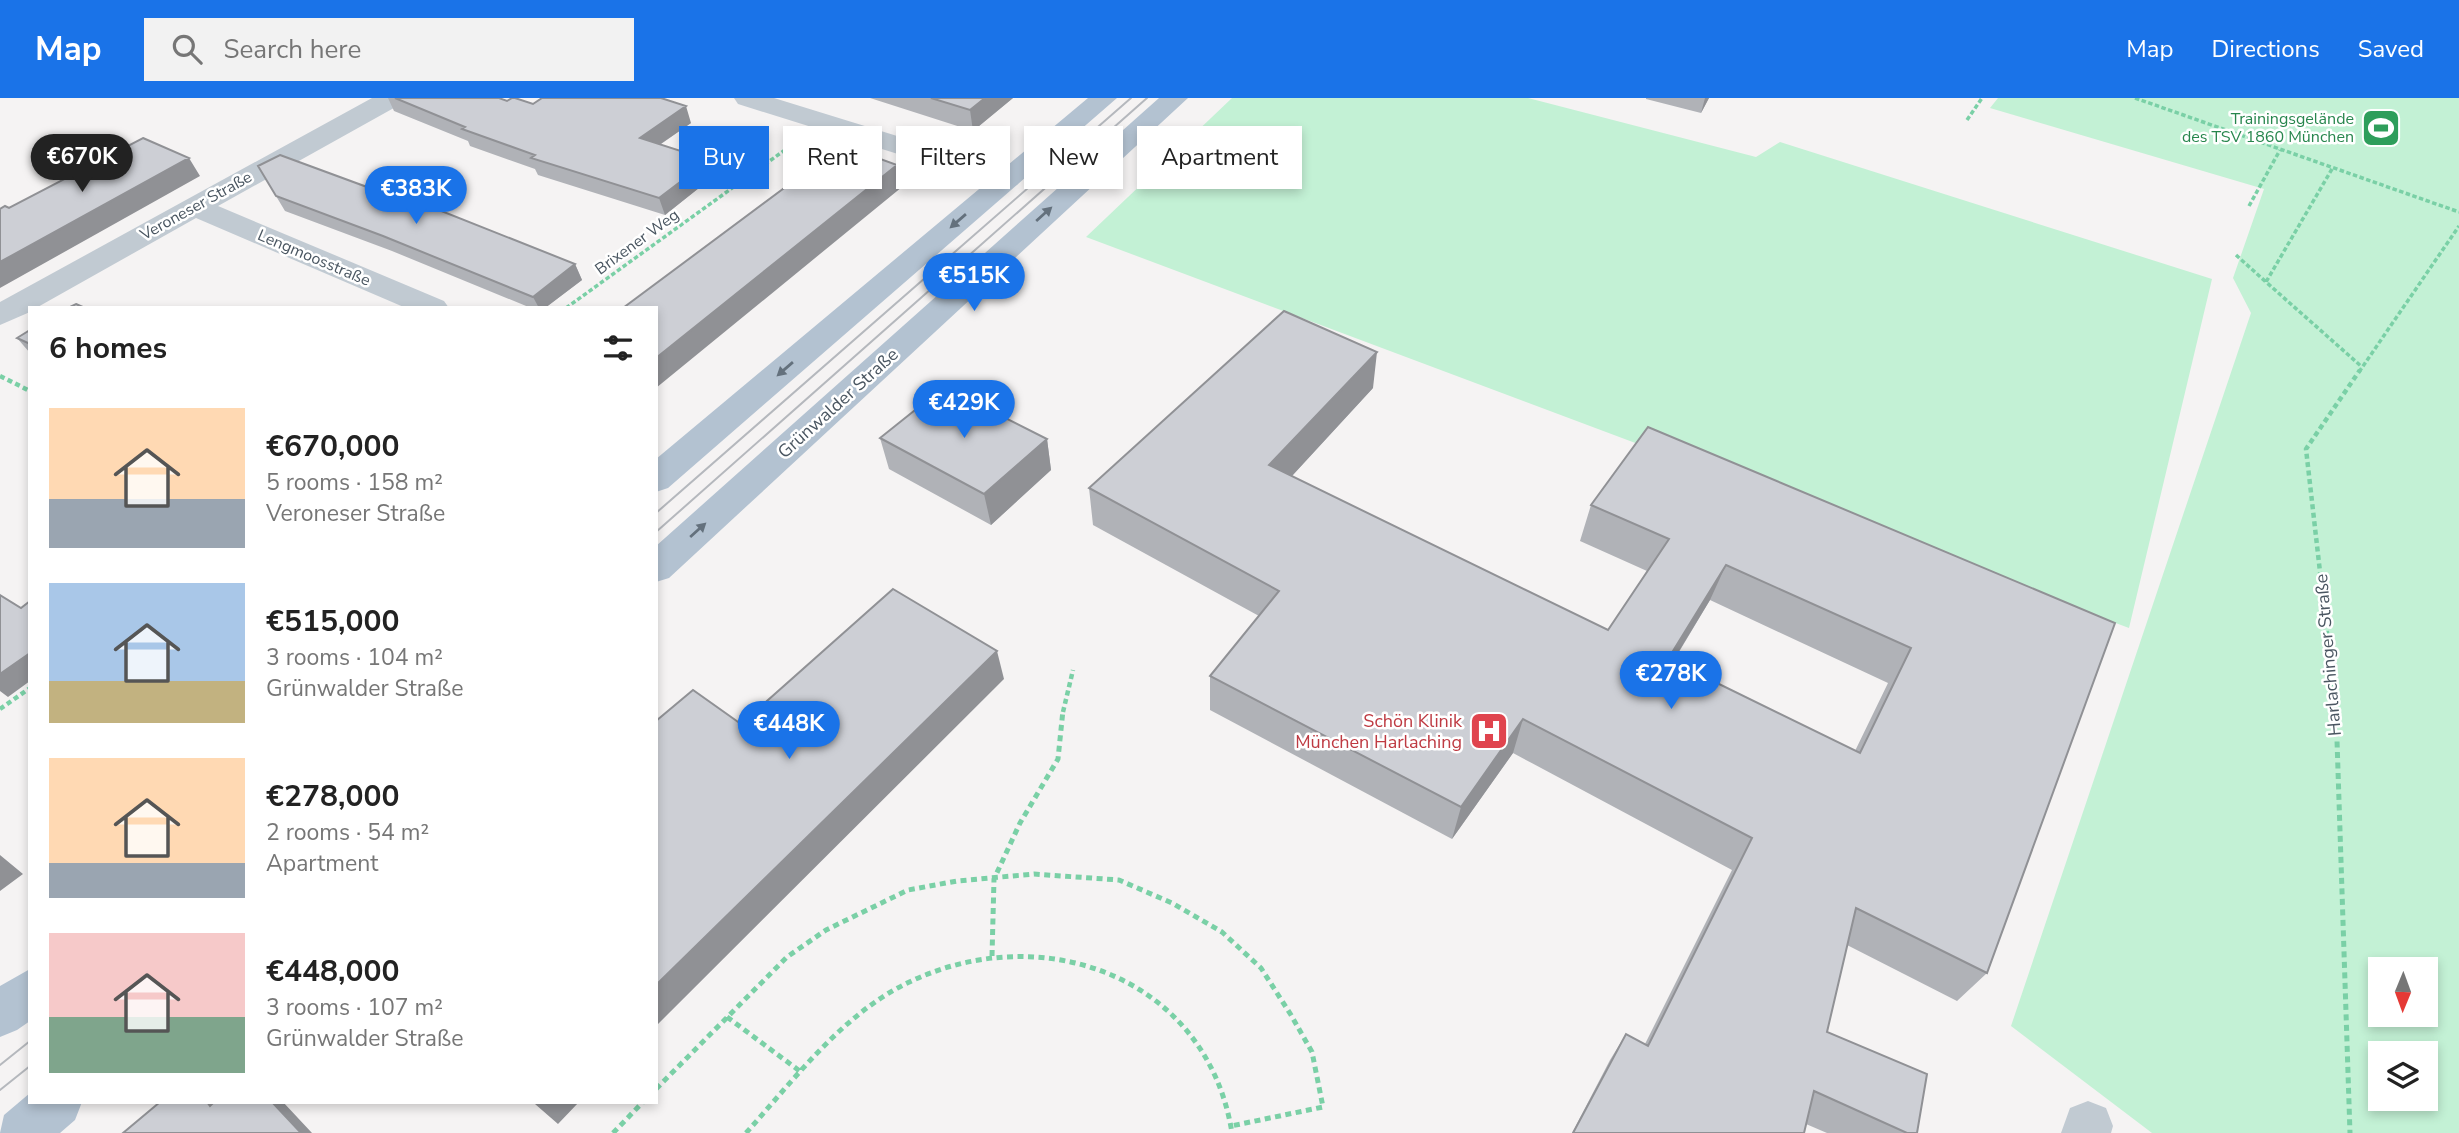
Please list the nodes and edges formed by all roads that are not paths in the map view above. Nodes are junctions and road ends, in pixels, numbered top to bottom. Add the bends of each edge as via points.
1 (392, 98) edge
2 (747, 98) edge
3 (1104, 98) edge
4 (1175, 98) edge
5 (896, 145) edge
6 (1010, 177) edge
7 (996, 189) edge
8 (194, 207) junction
9 (428, 306) edge
10 (0, 315) edge
11 (658, 477) edge
12 (658, 566) edge
13 (28, 993) edge
14 (0, 1014) edge
15 (55, 1104) edge
16 (22, 1133) edge

1 - 8 street, Veroneser Straße
2 - 5 street
3 - 6 main road
12 -> 4 main road, Grünwalder Straße
7 -> 11 main road
8 - 9 street, Lengmoosstraße
8 - 10 street, Veroneser Straße
13 - 14 main road
15 - 16 main road

